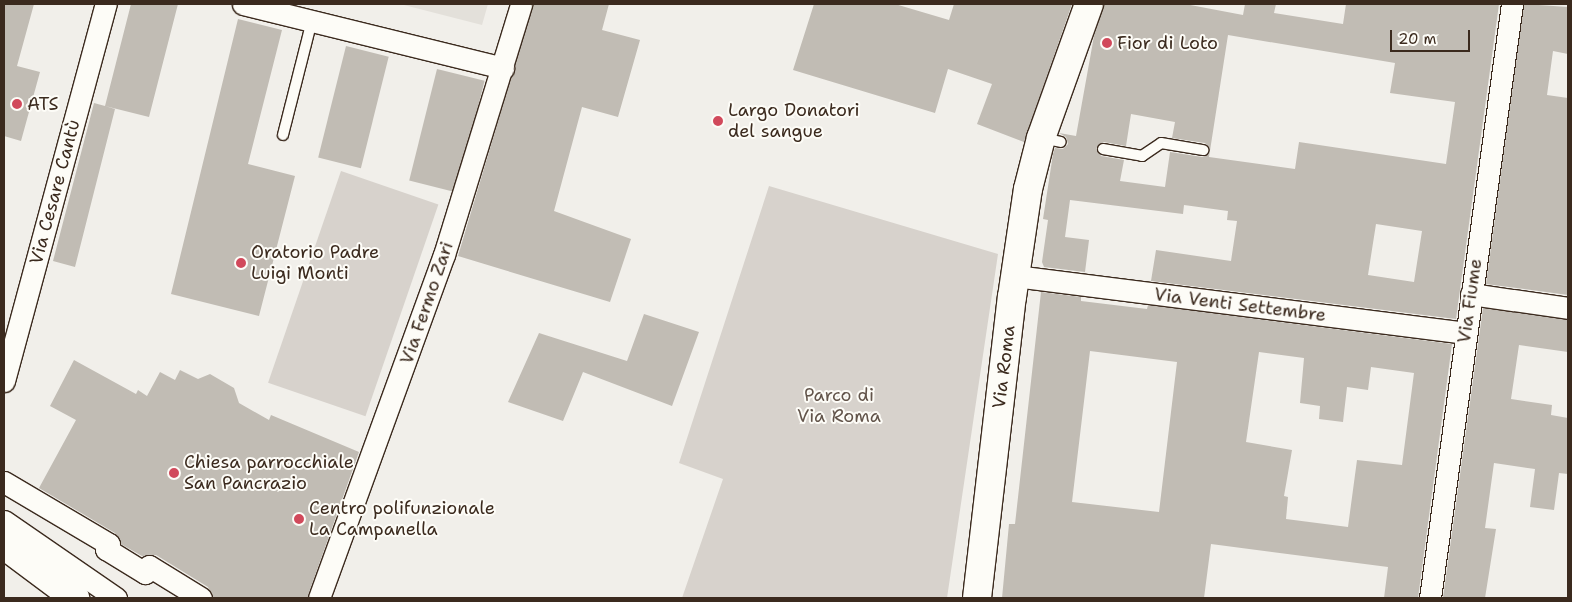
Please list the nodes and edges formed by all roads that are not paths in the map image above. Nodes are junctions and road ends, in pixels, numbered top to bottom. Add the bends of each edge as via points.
1 (106, 4) edge
2 (243, 4) edge
3 (520, 4) edge
4 (1089, 4) edge
5 (1512, 4) edge
6 (312, 20) junction
7 (503, 68) junction
8 (283, 135) dead end
9 (1103, 148) dead end
10 (1203, 150) dead end
11 (1015, 276) junction
12 (1471, 294) junction
13 (1568, 308) edge
14 (1466, 333) junction
15 (4, 381) edge
16 (4, 482) edge
17 (4, 521) edge
18 (4, 545) edge
19 (75, 598) edge
20 (116, 598) edge
21 (201, 598) edge
22 (318, 598) edge
23 (977, 598) edge
24 (1430, 598) edge

1 - 15 street, Via Cesare Cantù
2 - 6 street
3 - 7 street, Via Fermo Zari
4 - 11 street, Via Roma via 1051,140 1028,189
5 - 12 street, Via Fiume
6 - 7 street
6 - 8 lane
7 - 22 street, Via Fermo Zari via 444,255
9 - 10 lane via 1142,156 1161,143
11 - 14 street, Via Venti Settembre
11 - 23 street, Via Roma
12 - 13 street
12 - 14 street, Via Fiume
14 - 24 street, Via Fiume
16 - 21 street via 109,544 106,549 145,573 149,566
17 - 20 street
18 - 19 street

